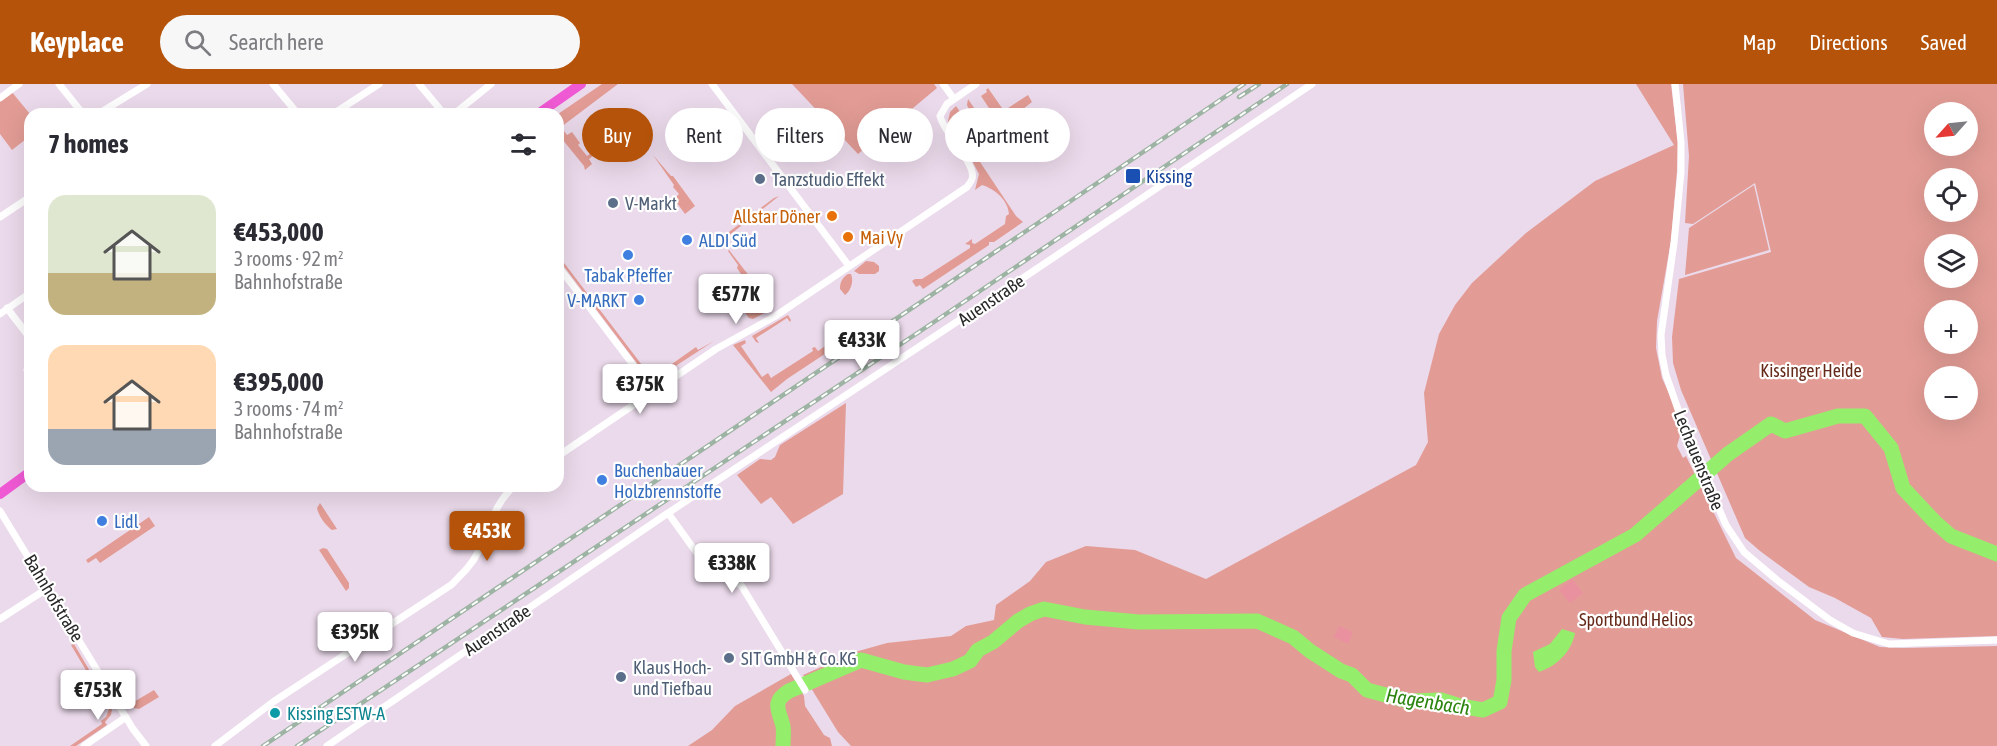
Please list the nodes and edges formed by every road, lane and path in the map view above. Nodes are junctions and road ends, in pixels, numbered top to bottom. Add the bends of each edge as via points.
1 (19, 84) edge
2 (59, 84) edge
3 (147, 84) edge
4 (273, 84) edge
5 (378, 84) edge
6 (419, 84) edge
7 (491, 84) edge
8 (581, 84) edge
9 (712, 84) edge
10 (943, 84) edge
11 (976, 84) edge
12 (1312, 84) edge
13 (1675, 84) edge
14 (0, 98) edge
15 (955, 98) junction
16 (78, 108) edge
17 (109, 108) edge
18 (293, 108) edge
19 (342, 108) edge
20 (439, 108) edge
21 (461, 108) edge
22 (547, 108) edge
23 (24, 201) edge
24 (0, 217) edge
25 (849, 266) junction
26 (564, 274) edge
27 (24, 297) edge
28 (7, 308) junction
29 (0, 314) edge
30 (24, 330) edge
31 (653, 391) junction
32 (564, 452) edge
33 (24, 476) edge
34 (508, 492) edge
35 (0, 494) edge
36 (0, 511) edge
37 (668, 513) junction
38 (48, 588) junction
39 (0, 619) edge
40 (1997, 640) edge
41 (805, 690) dead end
42 (126, 717) junction
43 (84, 746) edge
44 (146, 746) edge
45 (215, 746) edge
46 (327, 746) edge

1 - 14 street
2 - 16 street
3 - 17 street
4 - 18 street
5 - 19 street
6 - 20 street
7 - 21 street
8 - 22 main road
9 - 25 street
10 - 15 street
11 - 15 street
12 - 37 street, Auenstraße
13 - 40 street, Lechauenstraße via 1681,172 1661,335 1666,375 1686,435 1725,525 1744,552 1777,580 1853,633 1889,644
15 - 25 street via 940,116 972,169 967,187
23 - 24 street
25 - 31 street
26 - 31 street
27 - 28 street
28 - 29 street
28 - 30 street
31 - 32 street
33 - 35 main road
34 - 45 street via 492,515 474,560 451,585 273,702
36 - 38 street, Bahnhofstraße
37 - 41 street via 709,570 741,585
37 - 46 street, Auenstraße
38 - 39 street
38 - 42 street, Bahnhofstraße
42 - 43 street
42 - 44 street, Bahnhofstraße

